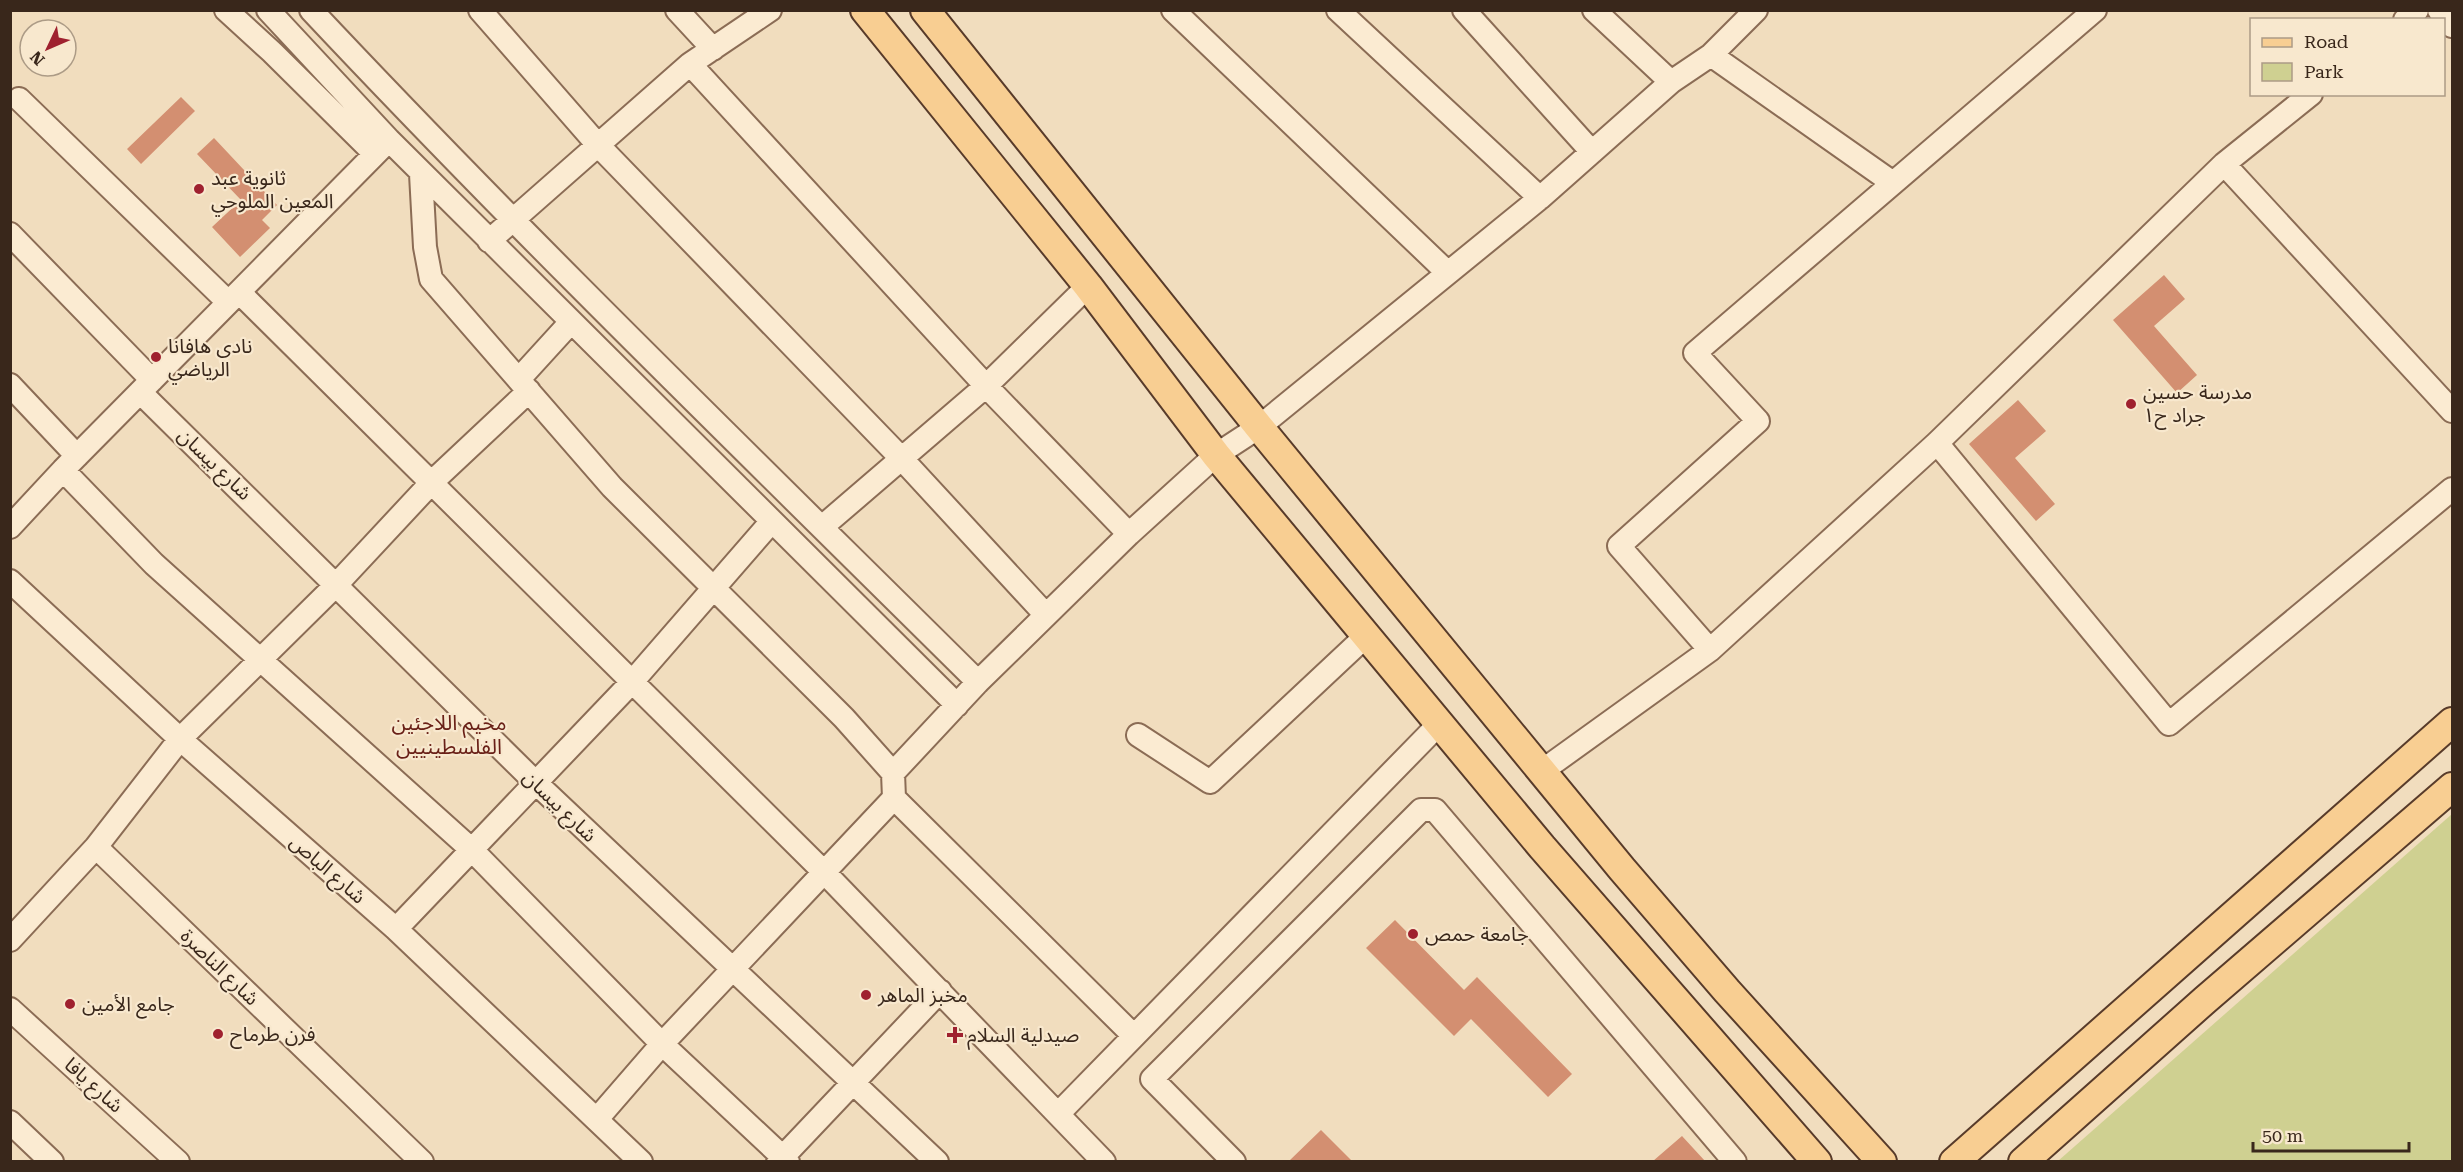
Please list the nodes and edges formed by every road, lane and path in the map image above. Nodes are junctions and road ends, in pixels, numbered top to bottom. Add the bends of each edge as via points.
1 (226, 10) edge
2 (268, 10) edge
3 (311, 10) edge
4 (480, 10) edge
5 (677, 10) edge
6 (770, 10) edge
7 (865, 10) edge
8 (925, 10) edge
9 (1173, 10) edge
10 (1338, 10) edge
11 (1464, 10) edge
12 (1594, 10) edge
13 (2095, 10) edge
14 (2439, 10) edge
15 (1752, 12) edge
16 (2452, 26) edge
17 (713, 49) junction
18 (1711, 55) junction
19 (690, 64) junction
20 (1671, 82) junction
21 (2309, 96) edge
22 (19, 99) dead end
23 (597, 144) junction
24 (382, 147) junction
25 (1592, 152) junction
26 (2224, 164) junction
27 (422, 174) junction
28 (1893, 183) junction
29 (1540, 198) junction
30 (514, 219) junction
31 (10, 234) edge
32 (489, 241) junction
33 (1448, 273) junction
34 (1088, 286) junction
35 (234, 297) junction
36 (572, 322) junction
37 (10, 385) edge
38 (524, 385) junction
39 (146, 386) junction
40 (986, 386) junction
41 (2452, 411) edge
42 (1259, 427) junction
43 (1937, 443) junction
44 (1216, 455) junction
45 (902, 459) junction
46 (70, 463) junction
47 (432, 482) junction
48 (2452, 489) edge
49 (772, 521) junction
50 (10, 527) edge
51 (822, 527) junction
52 (1129, 534) junction
53 (10, 580) edge
54 (336, 585) junction
55 (713, 587) junction
56 (1046, 614) junction
57 (1367, 635) junction
58 (1710, 650) junction
59 (260, 661) junction
60 (632, 682) junction
61 (978, 682) junction
62 (957, 705) junction
63 (1441, 722) junction
64 (2452, 722) edge
65 (1138, 735) dead end
66 (180, 739) junction
67 (1542, 771) junction
68 (893, 773) junction
69 (536, 783) junction
70 (2452, 787) edge
71 (894, 798) junction
72 (96, 847) junction
73 (472, 850) junction
74 (825, 873) junction
75 (396, 929) junction
76 (10, 940) edge
77 (732, 969) junction
78 (940, 991) junction
79 (10, 1009) edge
80 (1134, 1036) junction
81 (662, 1044) junction
82 (853, 1083) junction
83 (1058, 1114) junction
84 (597, 1119) junction
85 (10, 1122) edge
86 (783, 1160) edge
87 (52, 1161) edge
88 (178, 1161) edge
89 (422, 1161) edge
90 (641, 1161) edge
91 (937, 1161) edge
92 (1104, 1161) edge
93 (1234, 1161) edge
94 (1735, 1161) edge
95 (1817, 1161) edge
96 (1882, 1161) edge
97 (1954, 1161) edge
98 (2023, 1161) edge

1 - 24 street
2 - 24 street
3 - 30 street
4 - 23 street
5 - 17 street
6 - 17 street
7 - 34 main road
8 - 42 main road
9 - 33 street
10 - 29 street
11 - 25 street
12 - 20 street
13 - 28 street
14 - 16 street
15 - 18 street
17 - 19 street
18 - 20 street
18 - 28 street
19 - 23 street
19 - 40 street
20 - 25 street
21 - 26 street
22 - 35 street
23 - 30 street
23 - 45 street
24 - 27 street
24 - 35 street
25 - 29 street
26 - 41 street
26 - 43 street
27 - 32 street
27 - 38 street via 425,247 431,279
28 - 58 street via 1695,353 1758,421 1619,546
29 - 33 street
30 - 32 street
30 - 51 street
31 - 39 street, شارع بيسان
32 - 36 street
33 - 42 street
34 - 40 street
34 - 44 main road
35 - 39 street
35 - 47 street
36 - 38 street
36 - 49 street
37 - 46 street
38 - 47 street
38 - 55 street via 612,486
39 - 46 street
39 - 54 street, شارع بيسان
40 - 45 street
40 - 52 street
42 - 44 street
42 - 67 main road
43 - 48 street via 2169,724
43 - 58 street
44 - 52 street
44 - 57 main road
45 - 51 street
45 - 56 street
46 - 50 street
46 - 59 street via 154,564
47 - 54 street
47 - 60 street
49 - 55 street
49 - 62 street
51 - 61 street
52 - 56 street
53 - 66 street, شارع الباص
54 - 59 street
54 - 69 street, شارع بيسان
55 - 60 street
55 - 68 street via 844,718
56 - 61 street
57 - 63 main road
57 - 65 street via 1210,782
58 - 67 street
59 - 66 street
59 - 73 street
60 - 69 street
60 - 74 street
61 - 62 street
62 - 68 street
63 - 80 street
63 - 95 main road via 1542,847
64 - 97 main road
66 - 72 street
66 - 75 street, شارع الباص
67 - 96 main road via 1727,991
68 - 71 street
69 - 73 street
69 - 77 street, شارع بيسان
70 - 98 main road
71 - 74 street
71 - 80 street
72 - 76 street
72 - 89 street, شارع الناصرة
73 - 75 street
73 - 81 street
74 - 77 street
74 - 78 street
75 - 84 street, شارع الباص
77 - 81 street
77 - 82 street, شارع بيسان
78 - 82 street
78 - 83 street
79 - 88 street, شارع يافا
80 - 83 street
81 - 84 street
81 - 86 street
82 - 86 street
82 - 91 street, شارع بيسان
83 - 92 street
84 - 90 street, شارع الباص
85 - 87 street
93 - 94 street via 1152,1079 1421,810 1428,808 1435,810

